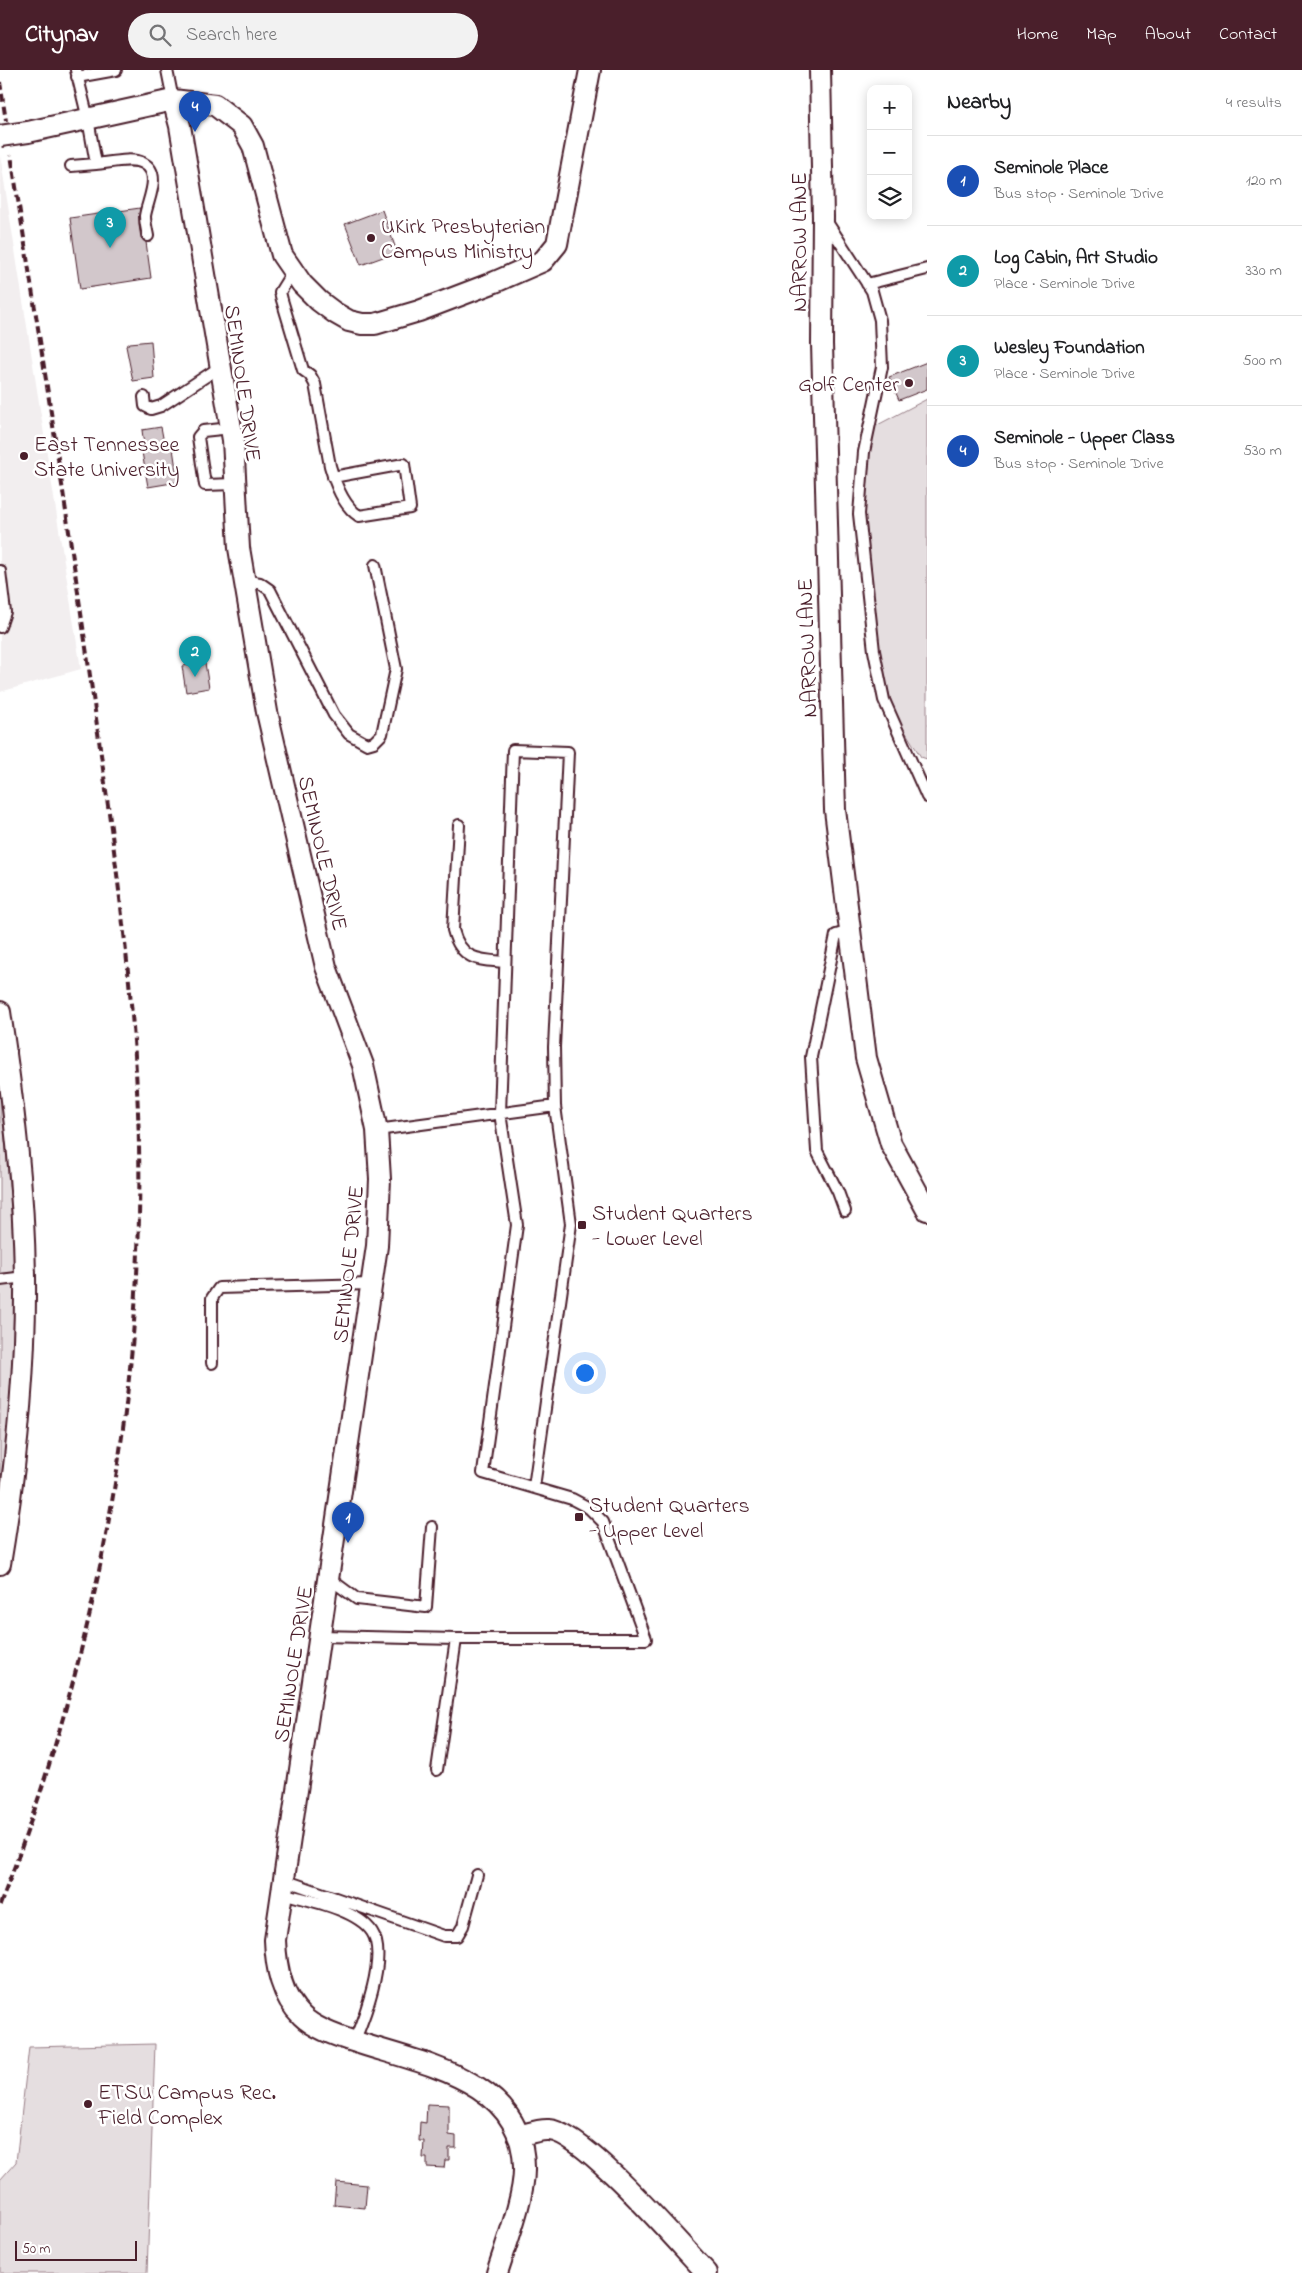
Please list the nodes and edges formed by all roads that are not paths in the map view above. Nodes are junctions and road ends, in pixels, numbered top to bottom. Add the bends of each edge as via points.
1 (116, 70) edge
2 (167, 70) edge
3 (590, 70) edge
4 (820, 70) edge
5 (76, 73) edge
6 (173, 100) junction
7 (88, 119) junction
8 (0, 136) edge
9 (96, 164) junction
10 (71, 166) dead end
11 (823, 216) junction
12 (148, 236) dead end
13 (927, 269) edge
14 (293, 271) junction
15 (867, 284) junction
16 (220, 366) junction
17 (144, 397) dead end
18 (231, 428) junction
19 (333, 477) junction
20 (234, 484) junction
21 (375, 565) dead end
22 (0, 571) edge
23 (244, 580) junction
24 (0, 627) edge
25 (927, 797) edge
26 (459, 825) dead end
27 (850, 931) junction
28 (505, 962) junction
29 (0, 1012) edge
30 (555, 1106) junction
31 (500, 1114) junction
32 (377, 1130) junction
33 (927, 1210) edge
34 (845, 1211) dead end
35 (25, 1277) junction
36 (0, 1280) edge
37 (371, 1284) junction
38 (212, 1363) dead end
39 (534, 1486) junction
40 (432, 1527) dead end
41 (0, 1564) edge
42 (330, 1579) junction
43 (320, 1636) junction
44 (456, 1639) junction
45 (437, 1770) dead end
46 (477, 1875) dead end
47 (283, 1886) junction
48 (354, 2042) junction
49 (518, 2136) junction
50 (497, 2273) edge
51 (707, 2273) edge

1 - 5 lane
2 - 6 lane
3 - 14 street via 557,244 543,261 428,308 374,324 349,321 334,313 319,302
4 - 11 street, NARROW LANE
5 - 7 lane
6 - 7 street
6 - 14 street via 215,105 242,126 253,146 282,256
6 - 16 street, SEMINOLE DRIVE
7 - 8 street, bridge
7 - 9 lane
9 - 10 lane
9 - 12 lane via 138,162 152,173 153,187 145,218
11 - 15 lane
11 - 27 street, NARROW LANE via 822,344 835,800
13 - 15 lane
14 - 19 lane via 280,292 300,362 315,384
15 - 25 lane via 880,320 882,367 864,452 859,514 874,651 884,700
16 - 17 lane via 161,406 151,409 145,406
16 - 18 street, SEMINOLE DRIVE
18 - 20 street, SEMINOLE DRIVE
18 - 20 lane via 202,431 198,437 206,484
19 - 19 lane via 350,510 359,516 410,508 404,464
20 - 23 street, SEMINOLE DRIVE via 238,548
21 - 23 lane via 396,669 382,734 367,744 349,734 334,715 270,590 260,583
22 - 24 lane via 5,612
23 - 32 street, SEMINOLE DRIVE via 267,712 326,967 363,1065
26 - 28 lane via 453,930 457,944 478,960
27 - 33 street, NARROW LANE via 866,1058 892,1144
27 - 34 lane via 836,935 811,1057 817,1151
28 - 30 lane via 513,750 568,752 554,1047
28 - 31 lane
29 - 35 street via 15,1123
30 - 31 lane
30 - 39 lane via 571,1224
31 - 32 lane
31 - 39 lane via 517,1225 483,1473
32 - 37 street, SEMINOLE DRIVE via 379,1212
35 - 36 lane
35 - 41 street via 17,1442
37 - 38 lane via 220,1288 212,1298
37 - 42 street, SEMINOLE DRIVE
39 - 44 lane via 572,1499 589,1508 603,1522 646,1639
40 - 42 lane via 426,1607 357,1599
42 - 43 street, SEMINOLE DRIVE
43 - 44 lane
43 - 47 street, SEMINOLE DRIVE
44 - 45 lane
46 - 47 lane via 458,1936 444,1936
47 - 48 street, SEMINOLE DRIVE via 275,1940 276,1963 283,1988 303,2018
47 - 48 lane via 352,1915 372,1932 378,1949 374,1982
48 - 49 street, SEMINOLE DRIVE via 472,2082 507,2112
49 - 50 street, SEMINOLE DRIVE via 524,2167 516,2214
49 - 51 street via 549,2130 571,2137 594,2155

